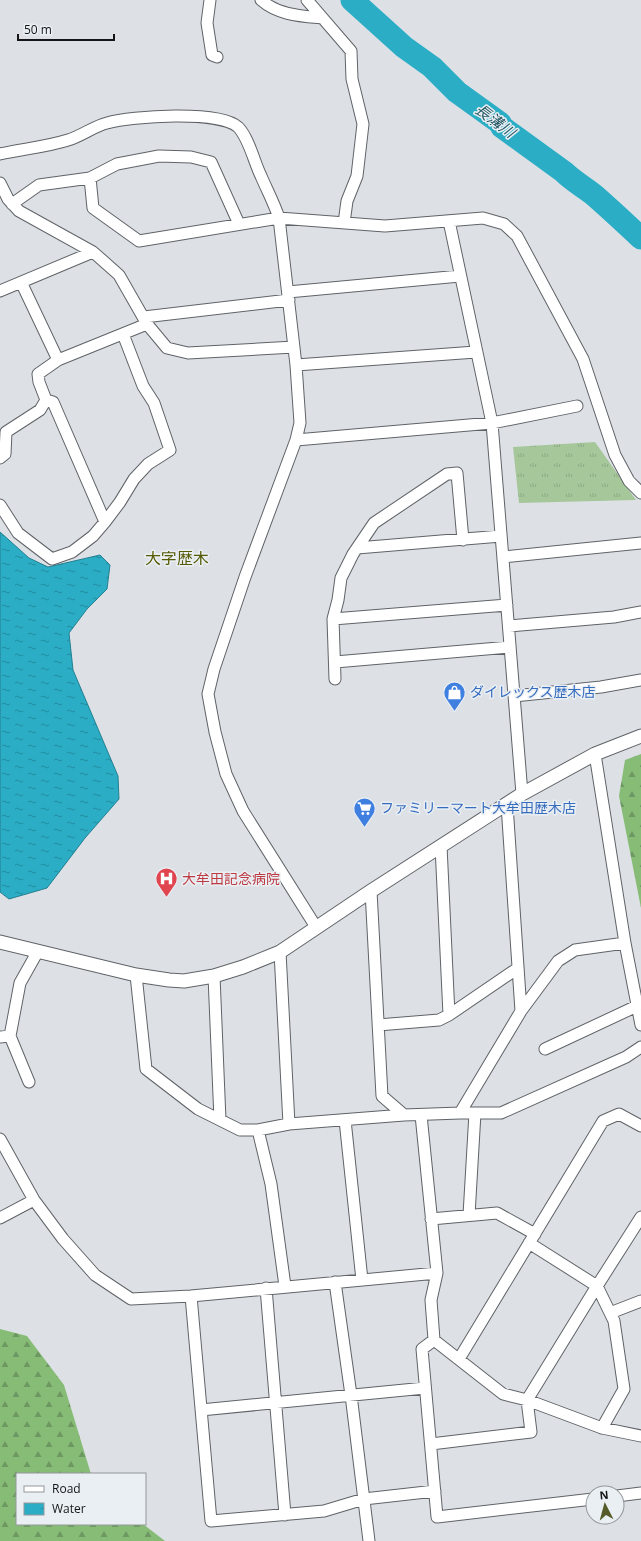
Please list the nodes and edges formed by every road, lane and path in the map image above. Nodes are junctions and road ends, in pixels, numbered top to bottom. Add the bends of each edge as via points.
1 (210, 0) edge
2 (261, 0) edge
3 (307, 0) edge
4 (322, 18) junction
5 (217, 57) dead end
6 (0, 154) edge
7 (90, 178) junction
8 (0, 182) edge
9 (12, 204) junction
10 (279, 218) junction
11 (449, 221) junction
12 (344, 223) junction
13 (239, 224) junction
14 (93, 252) junction
15 (460, 276) junction
16 (21, 282) junction
17 (0, 291) edge
18 (288, 296) junction
19 (145, 321) junction
20 (123, 334) junction
21 (294, 347) junction
22 (476, 352) junction
23 (58, 360) junction
24 (296, 365) junction
25 (46, 400) junction
26 (577, 406) dead end
27 (492, 423) junction
28 (296, 440) junction
29 (0, 458) edge
30 (641, 493) edge
31 (0, 505) edge
32 (105, 522) junction
33 (501, 536) junction
34 (463, 540) junction
35 (641, 543) edge
36 (357, 548) junction
37 (503, 557) junction
38 (507, 605) junction
39 (641, 612) edge
40 (333, 619) junction
41 (509, 626) junction
42 (510, 647) junction
43 (335, 662) junction
44 (335, 679) dead end
45 (641, 680) edge
46 (514, 696) junction
47 (641, 736) edge
48 (595, 754) junction
49 (522, 794) junction
50 (507, 805) junction
51 (441, 846) junction
52 (370, 891) junction
53 (316, 927) junction
54 (0, 942) edge
55 (625, 943) junction
56 (38, 951) junction
57 (280, 952) junction
58 (518, 968) junction
59 (136, 974) junction
60 (214, 976) junction
61 (637, 1006) junction
62 (521, 1011) junction
63 (449, 1015) junction
64 (378, 1025) junction
65 (641, 1025) edge
66 (5, 1036) edge
67 (641, 1046) edge
68 (545, 1048) dead end
69 (29, 1082) dead end
70 (460, 1112) junction
71 (475, 1113) junction
72 (421, 1114) junction
73 (404, 1115) junction
74 (220, 1120) junction
75 (344, 1120) junction
76 (289, 1124) junction
77 (641, 1126) edge
78 (258, 1130) junction
79 (0, 1139) edge
80 (34, 1200) junction
81 (469, 1215) junction
82 (641, 1216) edge
83 (0, 1218) edge
84 (431, 1219) junction
85 (532, 1239) junction
86 (437, 1273) junction
87 (362, 1280) junction
88 (335, 1282) junction
89 (285, 1286) junction
90 (597, 1286) junction
91 (266, 1288) junction
92 (191, 1296) junction
93 (641, 1301) edge
94 (610, 1313) junction
95 (434, 1340) junction
96 (459, 1360) junction
97 (425, 1388) junction
98 (351, 1395) junction
99 (527, 1400) junction
100 (276, 1403) junction
101 (201, 1410) junction
102 (602, 1428) junction
103 (641, 1436) edge
104 (431, 1444) junction
105 (435, 1491) junction
106 (641, 1493) edge
107 (625, 1495) edge
108 (364, 1499) junction
109 (585, 1500) edge
110 (285, 1515) junction
111 (369, 1541) edge

1 - 5 street via 207,23 212,55
2 - 4 street via 280,12
3 - 4 street
4 - 12 street via 351,51 352,79 363,124 357,176 347,201
6 - 10 street via 68,140 105,123 124,119 175,115 223,120 237,127 244,136 274,201
7 - 9 street via 39,185
7 - 13 street via 93,208 139,241
7 - 13 street via 118,164 159,156 191,157 211,162
8 - 9 street
9 - 14 street via 19,211
10 - 12 street
10 - 13 street
10 - 18 street
11 - 12 street via 385,226
11 - 15 street
11 - 30 street via 483,218 504,224 517,236 583,359 615,455 630,481
14 - 16 street
14 - 19 street via 119,275
15 - 18 street
15 - 22 street
16 - 17 street
16 - 23 street
18 - 19 street
18 - 21 street
19 - 20 street
19 - 21 street via 167,348 188,353
20 - 23 street
20 - 32 street via 143,386 154,403 170,450 148,464 134,479
21 - 24 street
22 - 24 street
22 - 27 street
23 - 25 street via 38,374
24 - 28 street via 300,423
25 - 29 street via 40,410 6,432 5,454
25 - 32 street via 53,402
26 - 27 street
27 - 28 street
27 - 33 street
28 - 53 street via 218,654 208,694 226,774 243,811
31 - 32 street via 18,533 52,559 72,552 93,536
33 - 34 street
33 - 37 street
34 - 36 street
34 - 36 street via 457,473 448,474 374,523
35 - 37 street
36 - 40 street via 341,578
37 - 38 street
38 - 40 street
38 - 41 street
39 - 41 street via 614,617
40 - 43 street
41 - 42 street
42 - 43 street
42 - 46 street
43 - 44 street
45 - 46 street
46 - 49 street
47 - 48 street
48 - 49 street
48 - 55 street
49 - 50 street
50 - 51 street
50 - 58 street
51 - 52 street
51 - 63 street
52 - 53 street
52 - 64 street
53 - 57 street
54 - 56 street
55 - 61 street
55 - 62 street via 575,950 558,961
56 - 59 street
56 - 66 street via 20,982
57 - 60 street
57 - 76 street
58 - 62 street
58 - 63 street
59 - 60 street via 184,981
59 - 74 street via 146,1069 198,1109
60 - 74 street
61 - 65 street
61 - 68 street
62 - 70 street
63 - 64 street via 439,1020
64 - 73 street via 382,1096
66 - 69 street
67 - 71 street via 626,1057 501,1113
70 - 71 street
70 - 72 street
71 - 81 street
72 - 73 street
72 - 84 street
73 - 75 street
74 - 78 street via 240,1130
75 - 76 street
75 - 87 street
76 - 78 street
77 - 85 street via 619,1114 603,1121
78 - 89 street via 271,1184
79 - 80 street
80 - 83 street
80 - 92 street via 63,1239 95,1275 131,1299
81 - 84 street
81 - 85 street via 497,1213
82 - 90 street
84 - 86 street
85 - 90 street
85 - 96 street
86 - 87 street
86 - 95 street via 431,1300
87 - 88 street
88 - 89 street
88 - 98 street
89 - 91 street
90 - 94 street
90 - 99 street
91 - 92 street
91 - 100 street
92 - 101 street
93 - 94 street
94 - 102 street via 614,1320 624,1389
95 - 96 street
95 - 97 street via 422,1350
96 - 99 street via 503,1394
97 - 98 street
97 - 104 street
98 - 100 street
98 - 108 street
99 - 102 street
99 - 104 street via 531,1432
100 - 101 street
100 - 110 street
101 - 110 street via 211,1521
102 - 103 street
104 - 105 street
105 - 108 street
105 - 109 street via 437,1517
106 - 107 street
108 - 110 street via 324,1511
108 - 111 street

